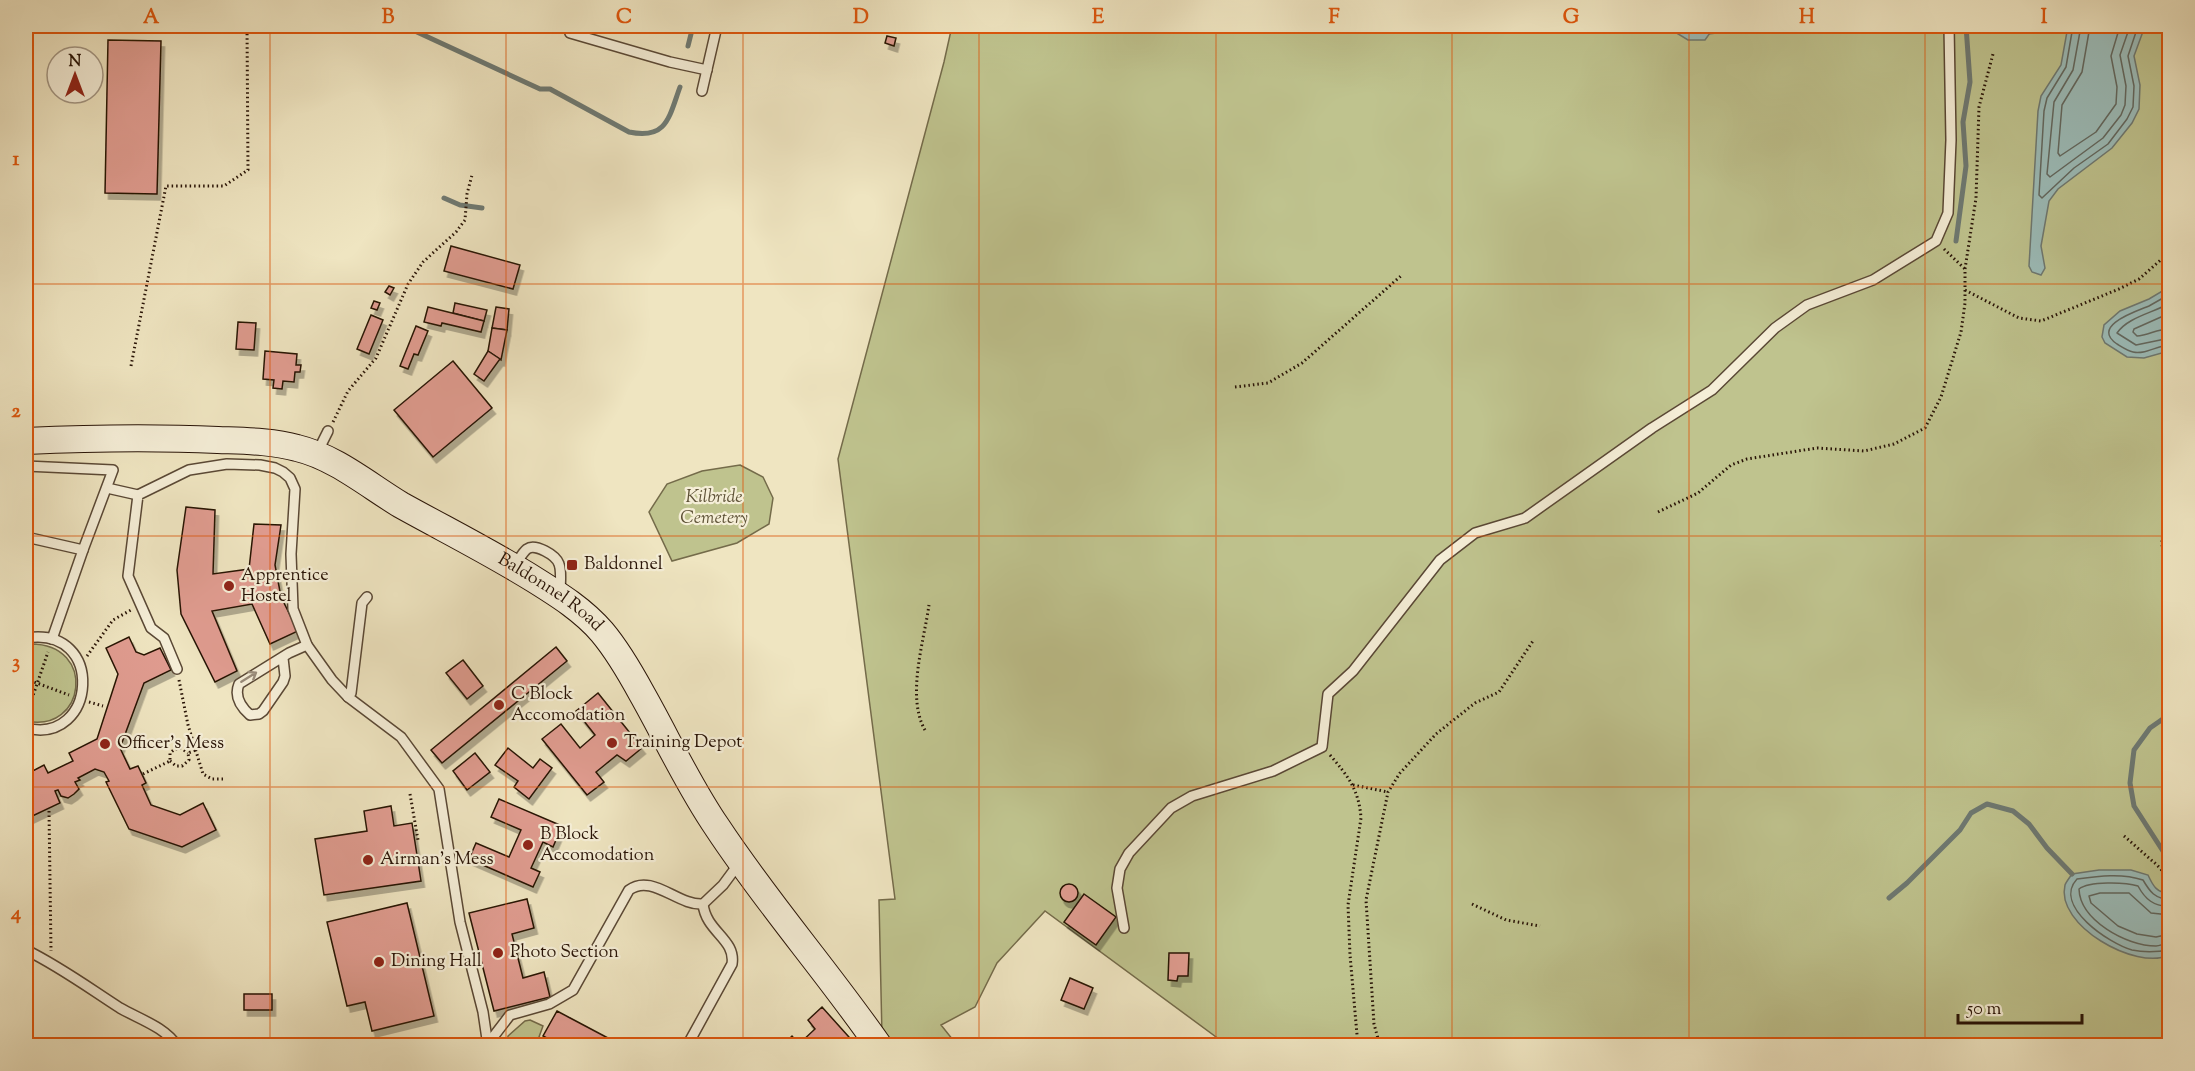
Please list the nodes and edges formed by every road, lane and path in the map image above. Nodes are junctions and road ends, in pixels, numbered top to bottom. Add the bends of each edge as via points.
1 (247, 26) edge
2 (717, 26) edge
3 (1949, 26) edge
4 (570, 33) dead end
5 (1993, 54) dead end
6 (707, 70) junction
7 (702, 90) dead end
8 (472, 175) dead end
9 (1936, 241) junction
10 (2169, 252) edge
11 (1965, 269) junction
12 (1402, 275) dead end
13 (1965, 290) junction
14 (131, 366) dead end
15 (1235, 387) dead end
16 (328, 431) joint
17 (26, 441) edge
18 (316, 455) junction
19 (26, 466) edge
20 (107, 488) junction
21 (138, 495) junction
22 (2169, 510) edge
23 (1658, 512) dead end
24 (26, 537) edge
25 (83, 550) junction
26 (2169, 574) edge
27 (367, 597) dead end
28 (141, 605) junction
29 (929, 605) dead end
30 (26, 638) edge
31 (52, 639) junction
32 (1533, 640) dead end
33 (307, 645) junction
34 (283, 658) junction
35 (78, 661) junction
36 (177, 669) joint
37 (26, 679) edge
38 (37, 684) junction
39 (348, 697) junction
40 (81, 699) junction
41 (103, 706) dead end
42 (26, 716) edge
43 (26, 728) edge
44 (926, 730) dead end
45 (1322, 747) junction
46 (196, 750) junction
47 (188, 753) junction
48 (170, 761) junction
49 (143, 774) dead end
50 (224, 779) dead end
51 (1353, 785) junction
52 (1388, 792) junction
53 (410, 794) dead end
54 (49, 811) dead end
55 (2124, 836) dead end
56 (418, 840) dead end
57 (740, 861) junction
58 (2169, 879) edge
59 (703, 904) junction
60 (1473, 904) dead end
61 (1540, 926) dead end
62 (1124, 928) dead end
63 (26, 950) edge
64 (50, 962) junction
65 (488, 1045) edge
66 (879, 1045) edge
67 (177, 1046) edge
68 (365, 1046) edge
69 (441, 1046) edge
70 (480, 1046) edge
71 (687, 1046) edge
72 (1358, 1046) edge
73 (1380, 1046) edge

1 - 14 path via 248,170 224,186 166,186
2 - 6 lane
3 - 9 lane via 1948,213
4 - 6 lane
5 - 11 path via 1979,107 1976,198
6 - 7 lane
8 - 16 path via 465,220 423,262 408,284 376,358 348,391
9 - 11 path
9 - 45 lane via 1873,280 1807,305 1775,328 1712,390 1526,518 1475,533 1440,560 1353,671 1328,693
10 - 13 path via 2139,279 2041,321 2019,318
11 - 13 path
12 - 15 path via 1302,363 1268,383
13 - 23 path via 1961,332 1941,397 1925,428 1894,444 1864,451 1816,448 1747,459 1731,465 1698,493
16 - 18 lane
17 - 18 street, Baldonnel Road via 113,437 201,439 287,445
18 - 57 street, Baldonnel Road via 514,567 561,596 590,620 617,650 689,783
19 - 20 lane via 113,470
20 - 21 lane
20 - 25 lane
21 - 28 lane via 128,576
21 - 33 lane via 189,470 238,464 260,465 290,478 295,489 293,609
22 - 26 path via 2161,551
24 - 25 lane
25 - 31 lane
27 - 39 lane
28 - 35 path via 113,620 85,658
28 - 36 lane via 151,628 164,638
29 - 44 path via 917,694 918,711
30 - 31 lane
31 - 35 lane via 64,645
31 - 38 path
32 - 52 path via 1499,692 1475,704 1436,734
33 - 34 lane
33 - 39 lane
34 -> 34 lane via 283,682 263,711 250,715 237,693 239,684
35 - 40 lane via 83,675
36 - 46 path
37 - 38 path
38 - 40 path
38 - 42 path
39 - 65 lane via 401,737 439,789 460,922
40 - 41 path
40 - 43 lane via 61,723 46,729
45 - 51 path
45 - 62 lane via 1273,771 1192,796 1171,808 1120,868 1117,888
46 - 47 path
46 - 50 path via 203,774
47 - 48 path via 175,749 170,753
47 - 48 path via 189,760 182,766
48 - 49 path
51 - 52 path
51 - 72 path via 1361,818 1348,905
52 - 73 path via 1366,900 1374,1024
53 - 56 path
54 - 64 path
55 - 58 path
57 - 59 lane
57 - 66 street, Baldonnel Road
59 - 65 lane via 655,887 636,885 629,890 573,990 549,1004 510,1015
59 - 71 lane via 711,927 729,946 733,957
60 - 61 path via 1506,920
63 - 64 lane
64 - 67 lane via 171,1036
65 - 70 lane
68 - 69 lane

